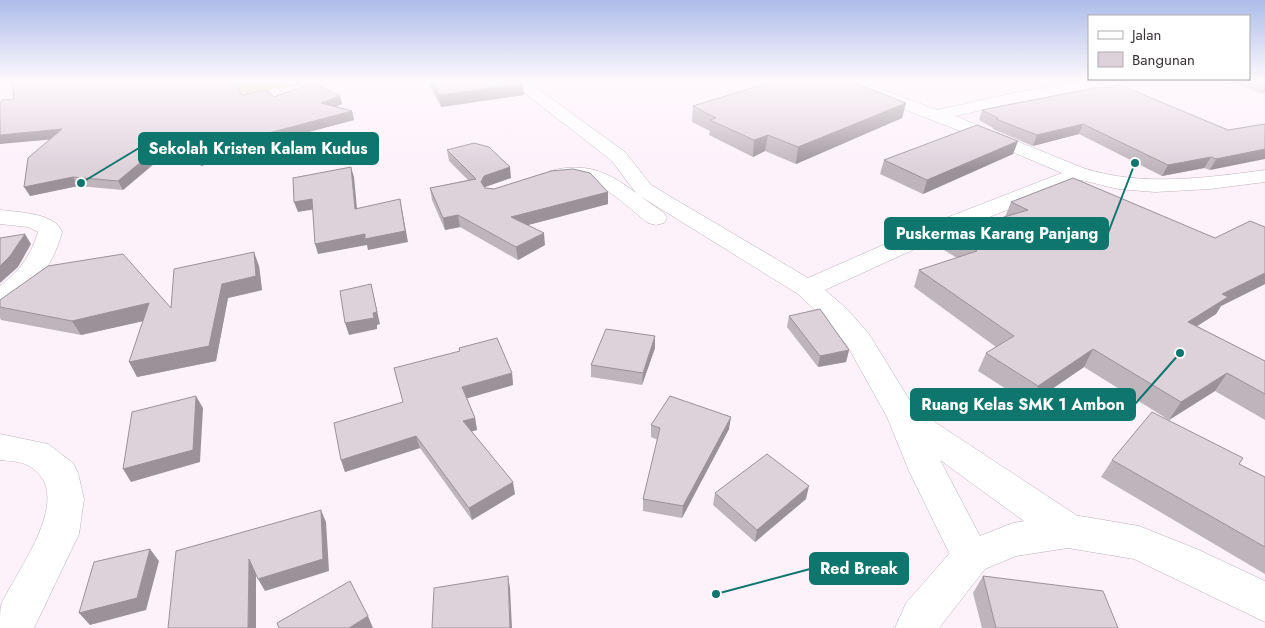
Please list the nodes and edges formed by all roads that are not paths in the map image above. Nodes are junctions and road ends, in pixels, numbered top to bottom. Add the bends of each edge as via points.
1 (556, 110) edge
2 (924, 110) edge
3 (958, 110) edge
4 (937, 115) junction
5 (1080, 174) junction
6 (1265, 176) edge
7 (536, 180) edge
8 (0, 217) edge
9 (714, 233) junction
10 (807, 288) junction
11 (0, 297) edge
12 (903, 417) junction
13 (0, 447) edge
14 (1068, 531) junction
15 (971, 557) junction
16 (1265, 602) edge
17 (12, 628) edge
18 (917, 628) edge

1 - 9 street via 618,156 644,188
2 - 4 street
3 - 4 street
4 - 5 street
5 - 6 street via 1117,183 1165,185 1212,184
5 - 10 street via 881,253
7 - 9 street via 570,172 589,174 663,223 686,231
8 - 11 street via 31,221 44,225 50,232 40,261 19,284
9 - 10 street
10 - 12 street via 837,315 859,341
12 - 14 street
12 - 15 street
13 - 17 street via 36,453 60,472 66,499 60,534
14 - 15 street via 1013,540
14 - 16 street via 1138,543
15 - 18 street via 921,617

